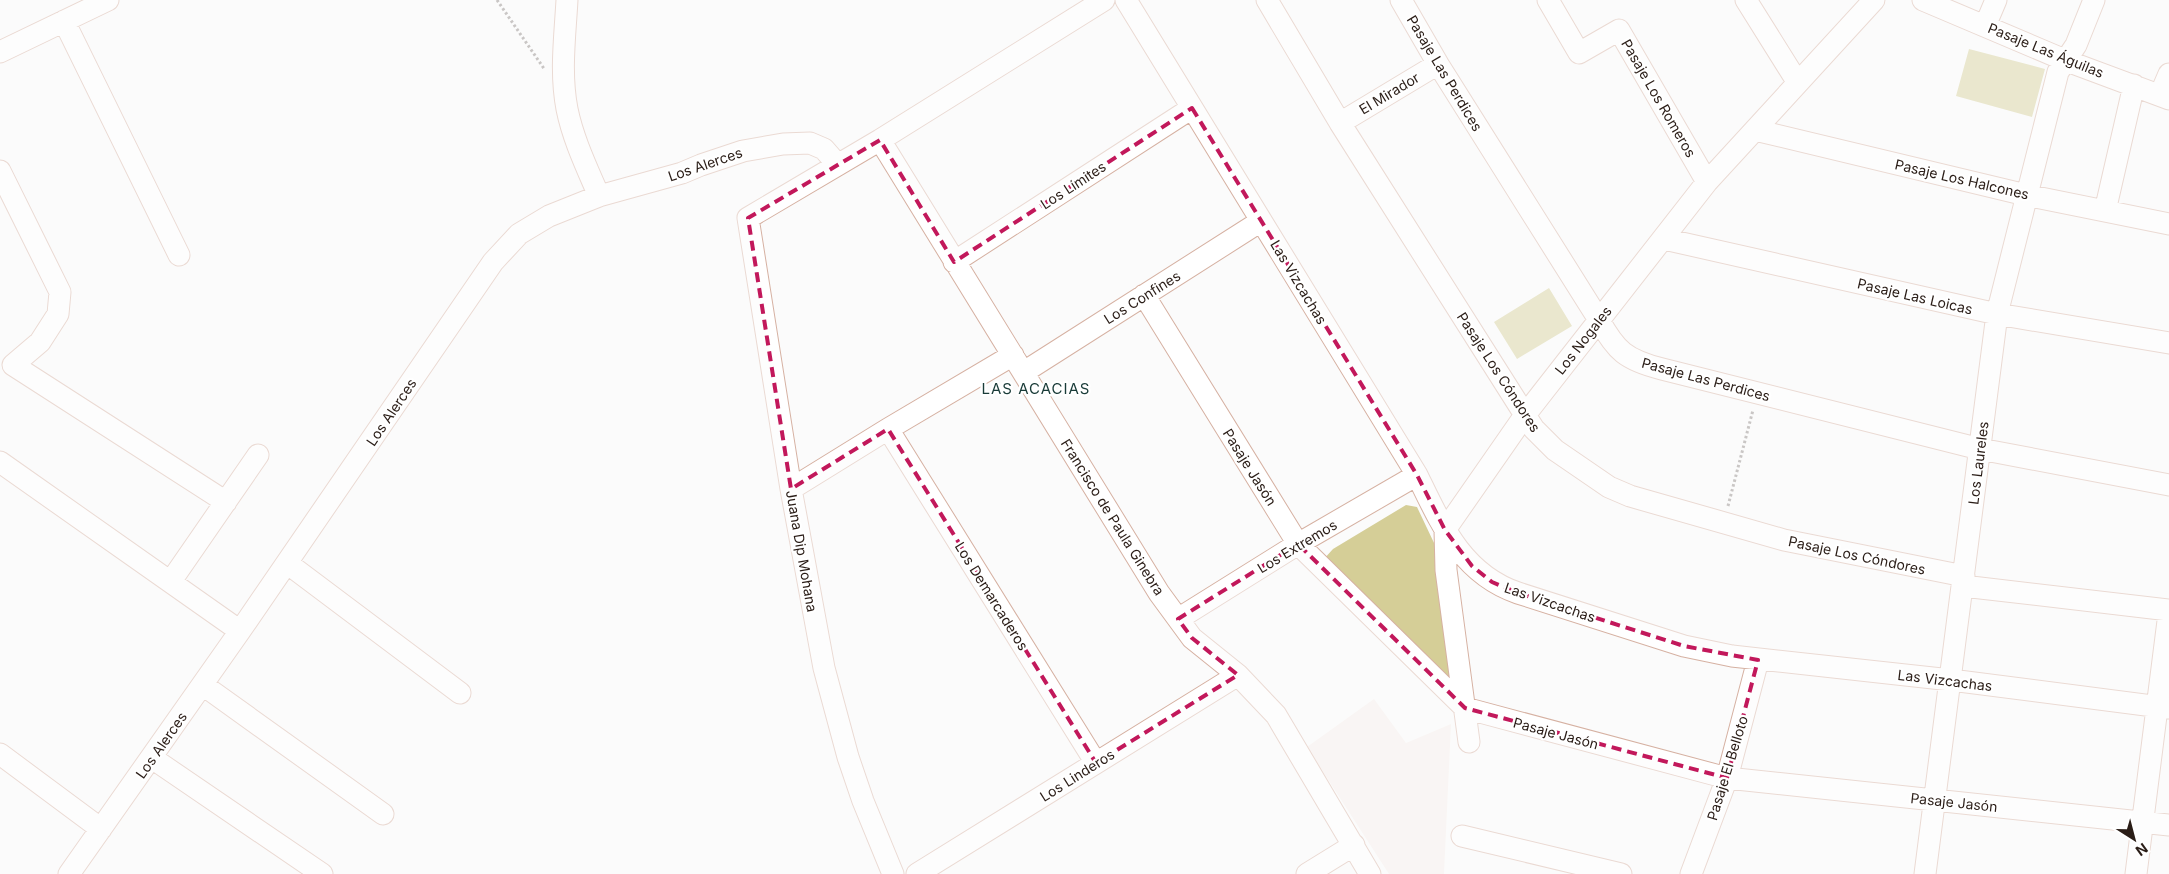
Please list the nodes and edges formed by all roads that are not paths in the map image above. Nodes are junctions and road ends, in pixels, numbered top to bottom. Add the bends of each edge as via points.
1 (108, 0) edge
2 (567, 0) edge
3 (1104, 0) edge
4 (1126, 0) edge
5 (1267, 0) edge
6 (1401, 0) edge
7 (1548, 0) edge
8 (1746, 0) edge
9 (1874, 0) edge
10 (1923, 0) edge
11 (1996, 0) edge
12 (2094, 0) edge
13 (64, 21) junction
14 (1985, 26) junction
15 (0, 52) edge
16 (2067, 61) junction
17 (1438, 64) junction
18 (2169, 74) edge
19 (1798, 83) junction
20 (2134, 85) junction
21 (2165, 97) edge
22 (1192, 108) junction
23 (1340, 122) junction
24 (1755, 130) junction
25 (880, 140) junction
26 (837, 164) junction
27 (0, 171) edge
28 (1707, 182) junction
29 (2026, 195) junction
30 (599, 196) junction
31 (2105, 211) junction
32 (1261, 221) junction
33 (2169, 224) edge
34 (1664, 239) junction
35 (179, 255) dead end
36 (954, 262) junction
37 (1144, 296) junction
38 (1997, 314) junction
39 (1599, 320) junction
40 (2169, 343) edge
41 (1019, 364) junction
42 (1525, 415) junction
43 (888, 429) junction
44 (1980, 449) junction
45 (258, 455) dead end
46 (0, 462) edge
47 (1417, 475) junction
48 (2169, 485) edge
49 (791, 489) junction
50 (226, 502) junction
51 (1444, 530) junction
52 (1298, 544) junction
53 (287, 563) junction
54 (171, 581) junction
55 (1963, 581) junction
56 (2169, 611) edge
57 (1178, 619) junction
58 (240, 631) junction
59 (1758, 660) junction
60 (1238, 675) junction
61 (1951, 680) junction
62 (203, 685) junction
63 (460, 693) dead end
64 (1465, 708) junction
65 (2163, 708) edge
66 (1468, 742) dead end
67 (0, 754) edge
68 (152, 758) junction
69 (1096, 763) junction
70 (1727, 778) junction
71 (1935, 800) junction
72 (383, 814) dead end
73 (2143, 822) junction
74 (2169, 825) edge
75 (101, 829) junction
76 (1462, 836) dead end
77 (1354, 846) junction
78 (69, 874) edge
79 (322, 874) edge
80 (893, 874) edge
81 (917, 874) edge
82 (1307, 874) edge
83 (1370, 874) edge
84 (1621, 874) edge
85 (1691, 874) edge
86 (1925, 874) edge
87 (2136, 874) edge

1 - 13 street
2 - 30 street via 563,68 565,95 579,149
3 - 25 street
4 - 22 street, Las Vizcachas
5 - 23 street, Pasaje Los Cóndores
6 - 17 street, Pasaje Las Perdices
7 - 28 street, Pasaje Los Romeros via 1579,53 1619,30
8 - 19 street
9 - 19 street, Los Nogales
10 - 14 street, Pasaje Las Águilas
11 - 14 street
12 - 16 street, Los Laureles
13 - 15 street
13 - 35 street
14 - 16 street, Pasaje Las Águilas
16 - 20 street, Pasaje Las Águilas
16 - 29 street, Los Laureles via 2058,72
17 - 23 street, El Mirador
17 - 39 street, Pasaje Las Perdices
18 - 21 street
19 - 24 street, Los Nogales
20 - 21 street, Pasaje Las Águilas
20 - 31 street
22 - 32 street, Las Vizcachas
22 - 36 street, Los Límites
23 - 42 street, Pasaje Los Cóndores
24 - 28 street, Los Nogales
24 - 29 street, Pasaje Los Halcones
25 - 26 street
25 - 36 street, Francisco de Paula Ginebra
26 - 30 street, Los Alerces via 817,145 803,142 783,144 743,151 682,173
26 - 49 street, Juana Dip Mohana via 748,218
27 - 50 street via 60,292 58,314 40,342 13,365
28 - 34 street, Los Nogales
29 - 31 street, Pasaje Los Halcones
29 - 38 street, Los Laureles
30 - 53 street, Los Alerces via 535,224 519,234 493,262
31 - 33 street, Pasaje Los Halcones
32 - 37 street, Los Confines
32 - 47 street, Las Vizcachas
34 - 38 street, Pasaje Las Loicas
34 - 39 street, Los Nogales
36 - 41 street, Francisco de Paula Ginebra
37 - 41 street, Los Confines
37 - 52 street, Pasaje Jasón
38 - 40 street, Pasaje Las Loicas
38 - 44 street, Los Laureles
39 - 42 street, Los Nogales
39 - 44 street, Pasaje Las Perdices via 1611,342 1633,359 1654,367
41 - 43 street, Los Confines
41 - 57 street, Francisco de Paula Ginebra
42 - 51 street, Los Nogales
42 - 55 street, Pasaje Los Cóndores via 1555,450 1609,486 1650,503 1784,540
43 - 49 street, Los Confines
43 - 69 street, Los Demarcaderos
44 - 48 street, Pasaje Las Perdices
44 - 55 street, Los Laureles
45 - 50 street
46 - 54 street
47 - 51 street, Las Vizcachas
47 - 52 street, Los Extremos
49 - 80 street, Juana Dip Mohana via 835,712 863,801
50 - 54 street
51 - 59 street, Las Vizcachas via 1472,566 1504,588 1684,646
51 - 64 street via 1446,570
52 - 57 street, Los Extremos
52 - 64 street, Pasaje Jasón
53 - 58 street, Los Alerces
53 - 63 street
54 - 58 street
55 - 56 street, Pasaje Los Cóndores
55 - 61 street, Los Laureles
56 - 65 street
57 - 60 street, Francisco de Paula Ginebra via 1192,638
58 - 62 street, Los Alerces
59 - 61 street, Las Vizcachas
59 - 70 street, Pasaje El Belloto
60 - 69 street, Los Linderos
60 - 77 street, Francisco de Paula Ginebra via 1276,715
61 - 65 street, Las Vizcachas
61 - 71 street, Los Laureles
62 - 68 street, Los Alerces
62 - 72 street
64 - 66 street
64 - 70 street, Pasaje Jasón
65 - 73 street
67 - 75 street
68 - 75 street, Los Alerces
68 - 79 street
69 - 81 street, Los Linderos
70 - 71 street, Pasaje Jasón
70 - 85 street, Pasaje El Belloto
71 - 73 street, Pasaje Jasón
71 - 86 street, Los Laureles
73 - 74 street, Pasaje Jasón
73 - 87 street
75 - 78 street, Los Alerces
76 - 84 street
77 - 82 street
77 - 83 street, Francisco de Paula Ginebra

